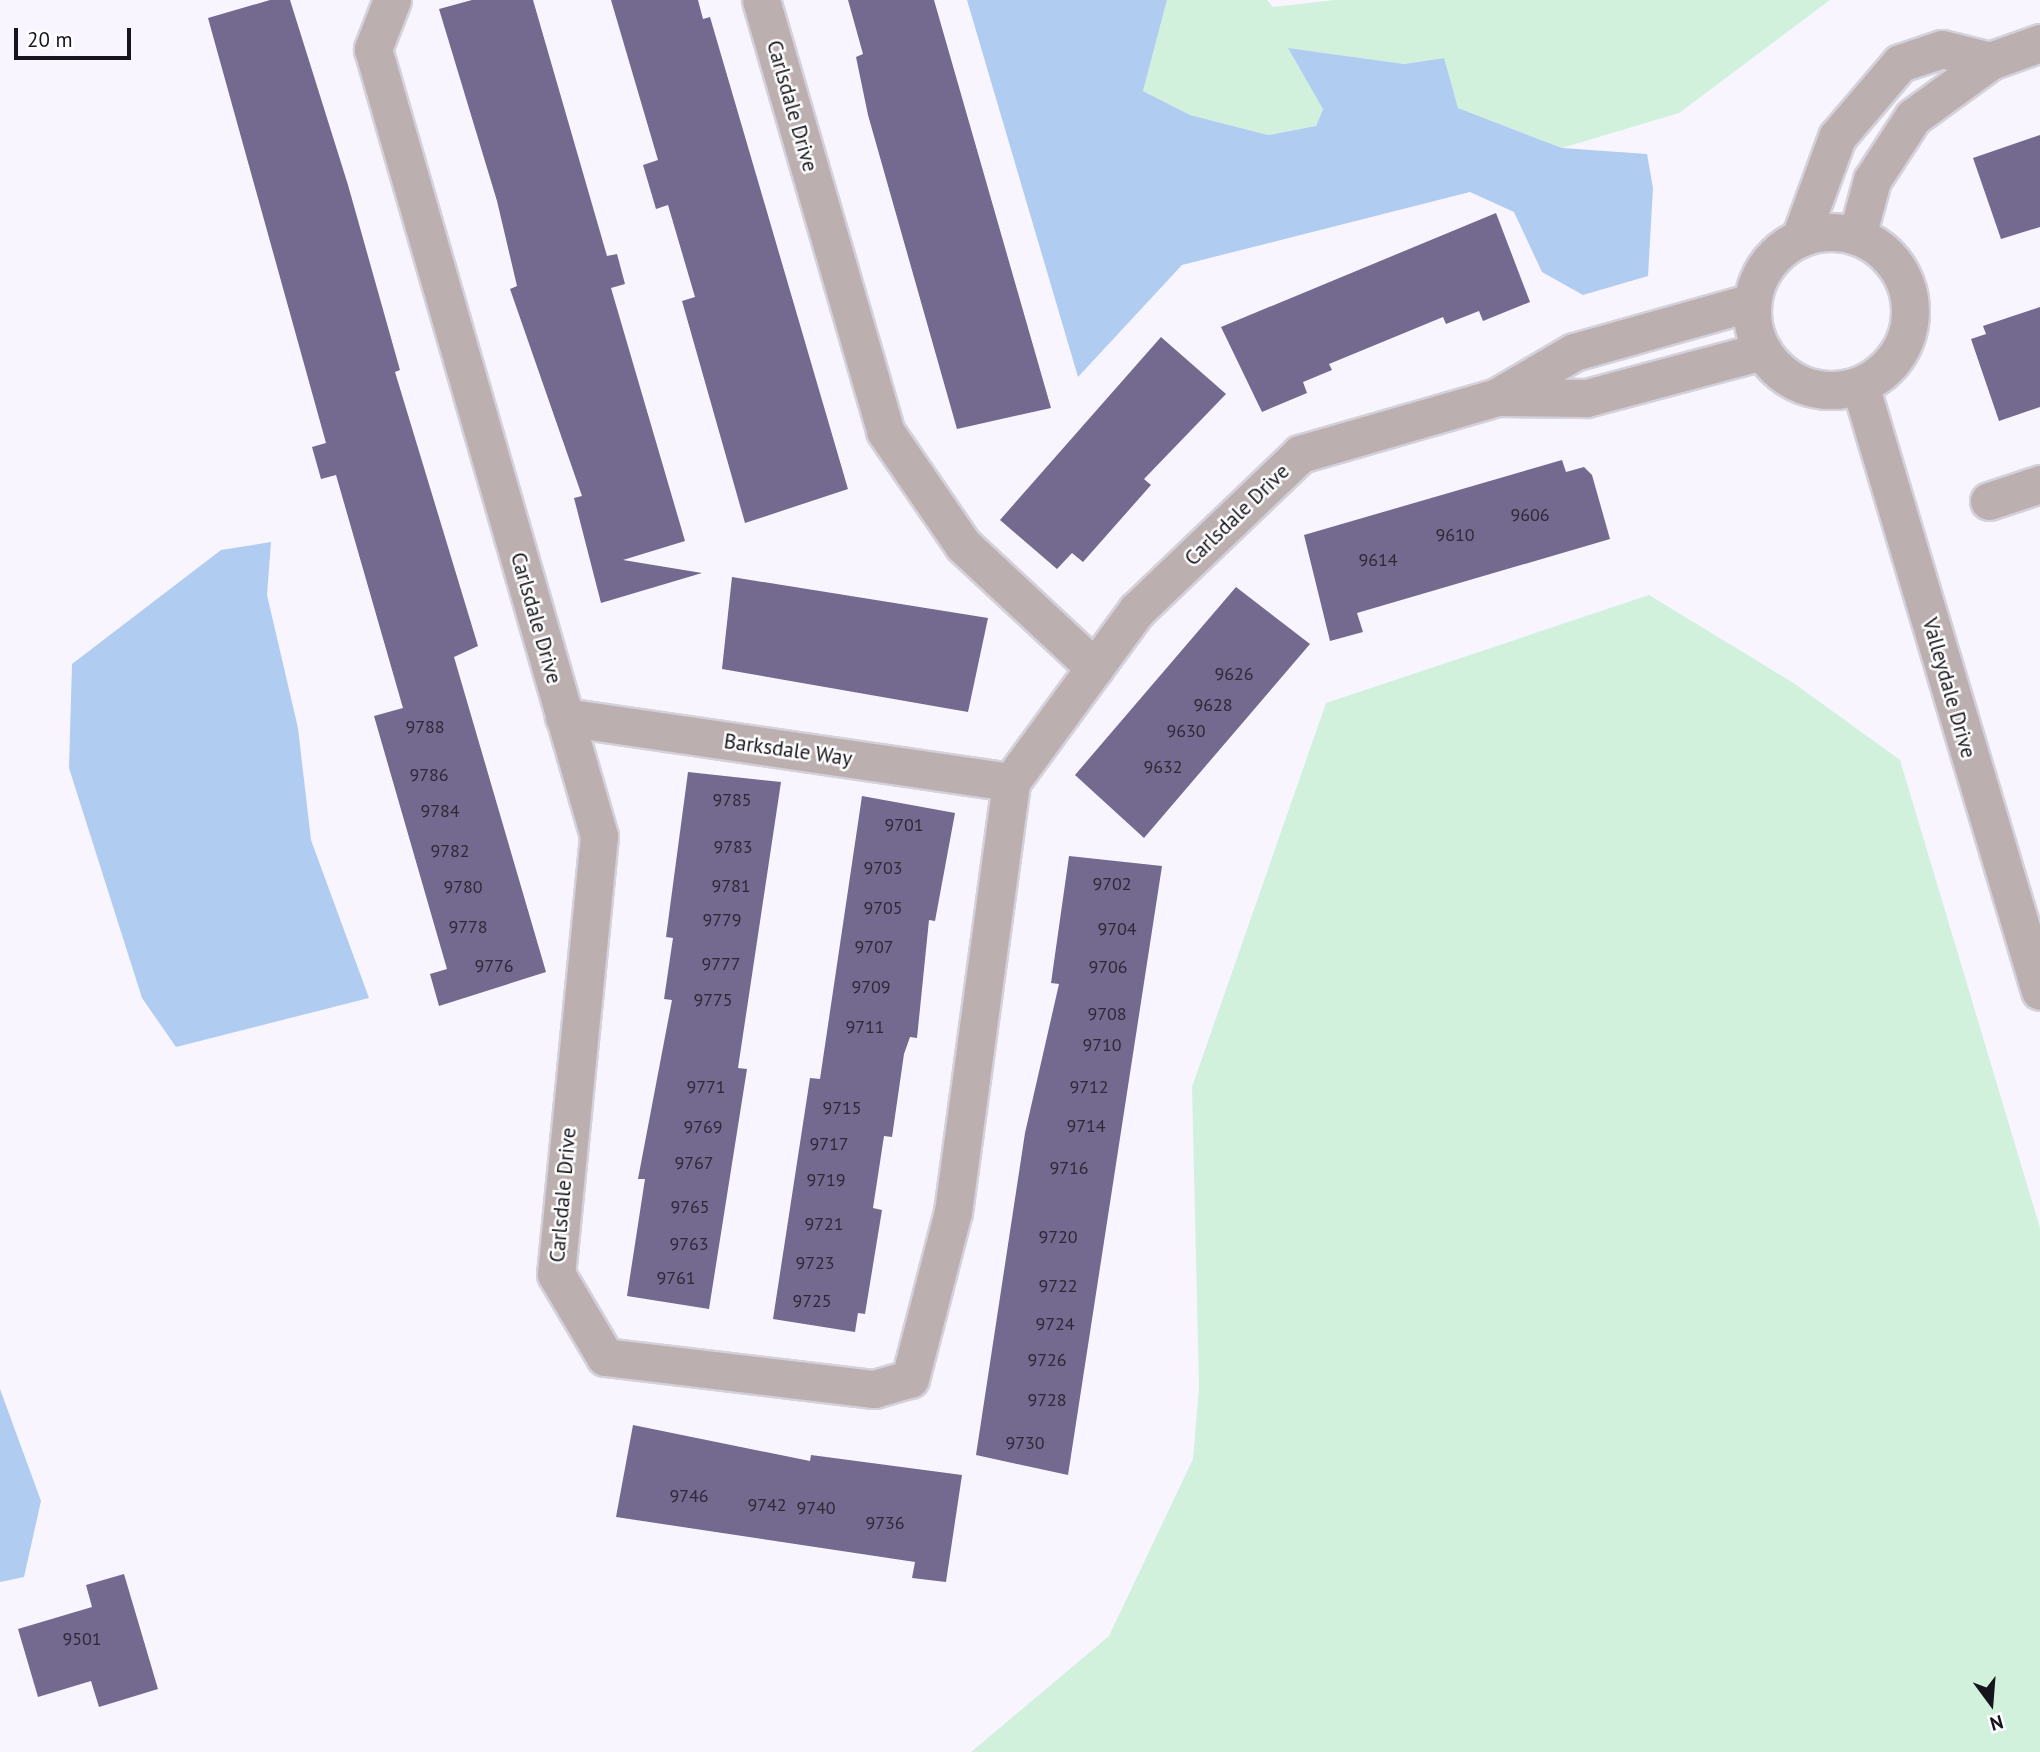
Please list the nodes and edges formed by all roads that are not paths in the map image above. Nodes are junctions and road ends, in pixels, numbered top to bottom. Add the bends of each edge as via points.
1 (393, 0) edge
2 (761, 0) edge
3 (2040, 43) edge
4 (1990, 61) junction
5 (1868, 94) junction
6 (1905, 127) junction
7 (1857, 236) junction
8 (1800, 238) junction
9 (1752, 302) junction
10 (1626, 337) junction
11 (1763, 351) junction
12 (1639, 384) junction
13 (1860, 385) junction
14 (1497, 397) junction
15 (2040, 484) edge
16 (1989, 501) dead end
17 (1095, 668) junction
18 (565, 717) junction
19 (1011, 782) junction
20 (2040, 991) edge

1 - 18 street, Carlsdale Drive via 373,49
2 - 17 street, Carlsdale Drive via 885,432 963,545
3 - 4 street
4 - 5 street via 1942,50 1924,52 1900,63
4 - 6 street via 1929,101
5 - 6 street
5 - 8 street via 1824,164
6 - 7 street via 1872,180
7 - 8 street
7 - 13 street via 1895,264 1911,309 1897,355
8 - 9 street via 1768,263
9 - 10 street, Carlsdale Drive
9 - 11 street
10 - 12 street
10 - 14 street, Carlsdale Drive via 1574,352
11 - 12 street, Carlsdale Drive
11 - 13 street via 1795,382 1816,388
12 - 14 street, Carlsdale Drive via 1586,398
13 - 20 street, Valleydale Drive
14 - 17 street, Carlsdale Drive via 1300,454 1137,610
15 - 16 street
17 - 19 street, Carlsdale Drive
18 - 19 street, Barksdale Way
18 - 19 street, Carlsdale Drive via 599,836 556,1275 605,1357 874,1389 910,1379 953,1212

